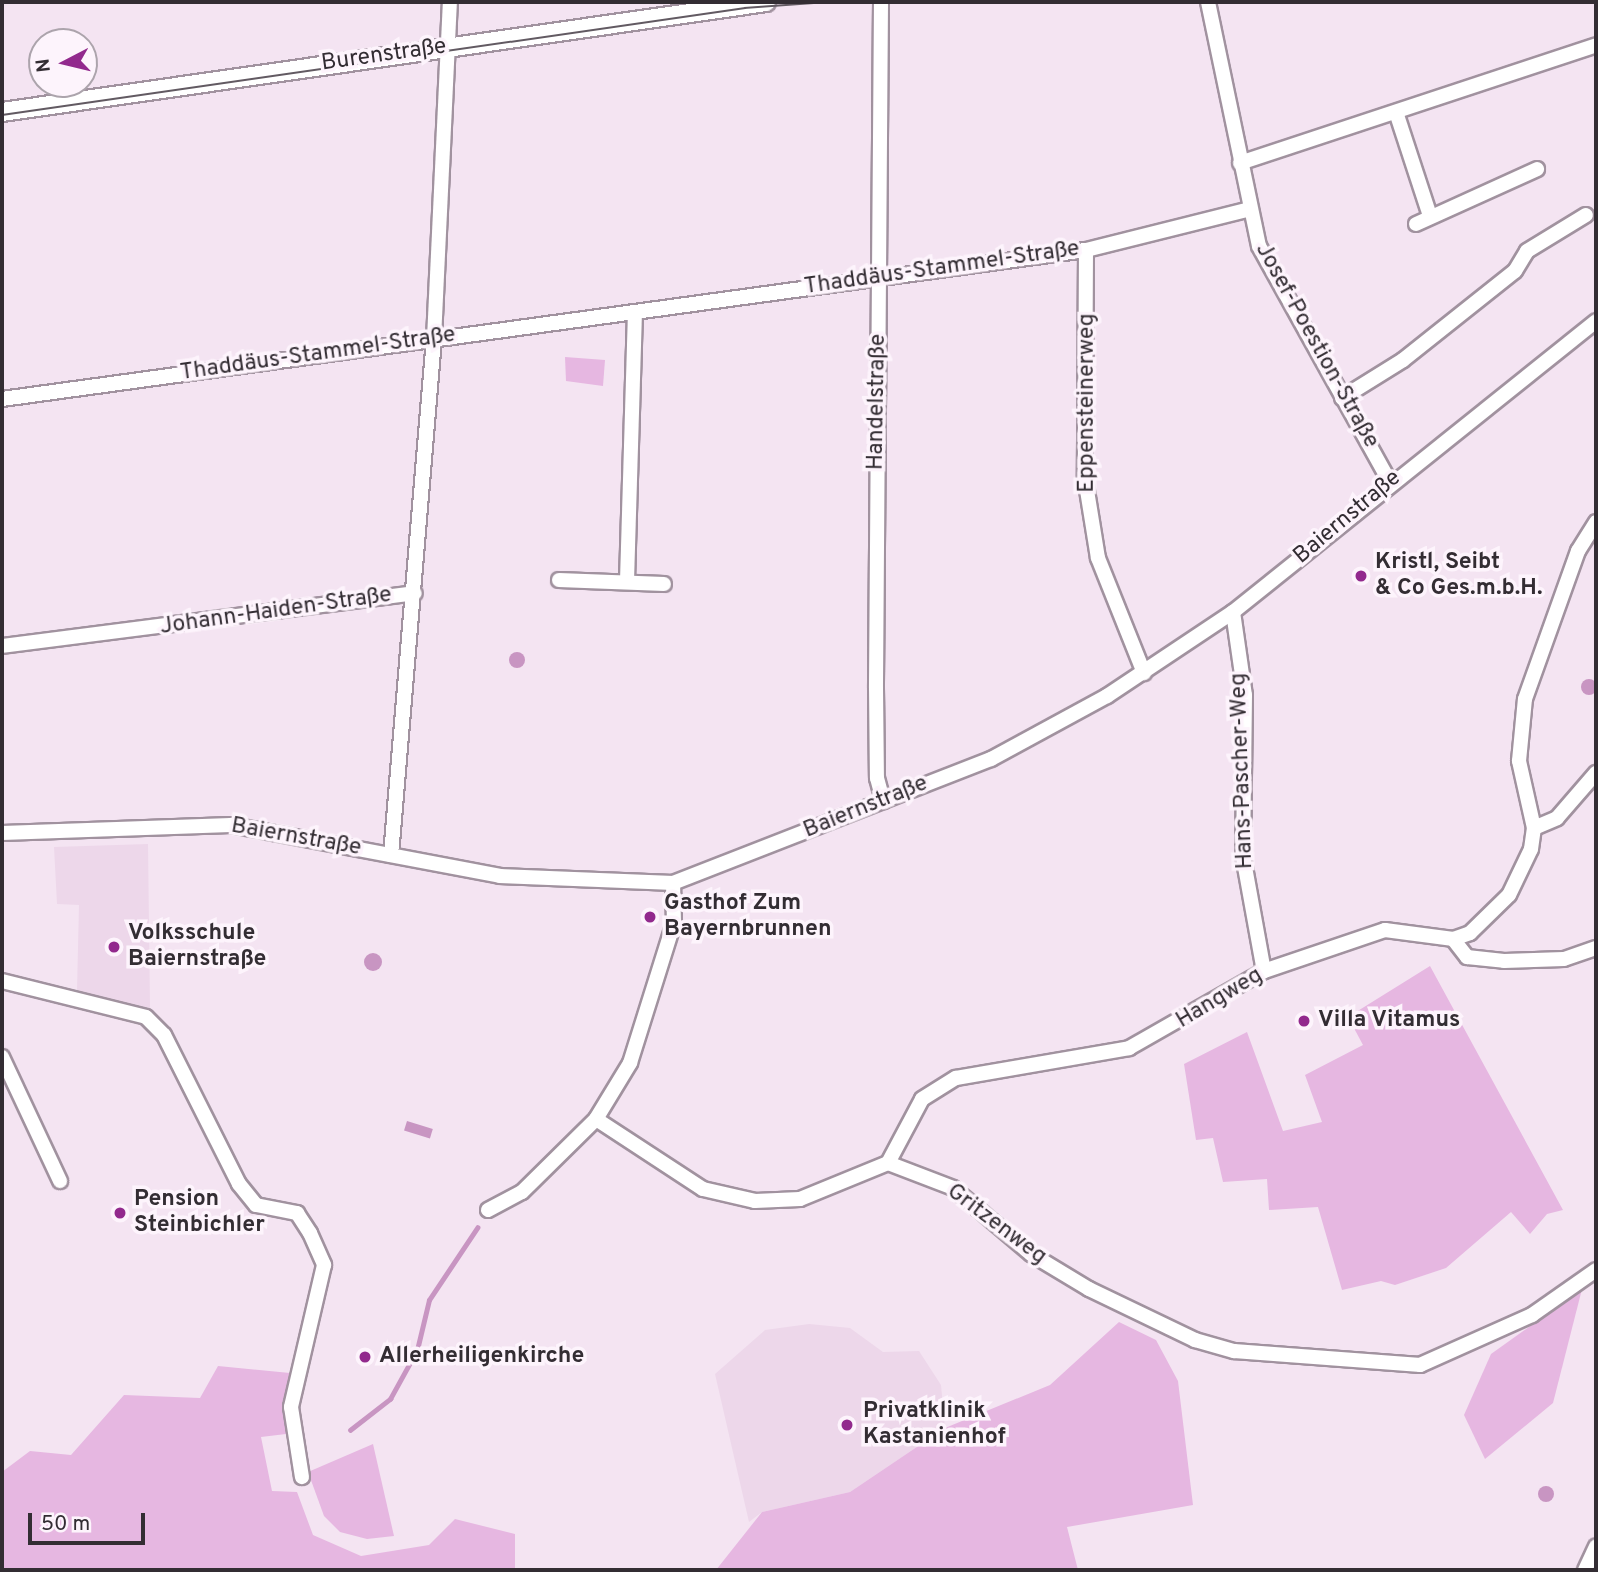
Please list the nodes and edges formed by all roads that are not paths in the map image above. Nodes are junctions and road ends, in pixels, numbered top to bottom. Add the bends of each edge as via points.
1 (450, 2) edge
2 (766, 2) edge
3 (881, 2) edge
4 (1208, 2) edge
5 (1596, 45) edge
6 (449, 47) junction
7 (2, 112) edge
8 (1397, 115) junction
9 (1240, 163) junction
10 (1537, 169) dead end
11 (1247, 210) junction
12 (1586, 215) dead end
13 (1430, 216) junction
14 (1416, 223) dead end
15 (1086, 250) junction
16 (880, 277) junction
17 (635, 313) junction
18 (1596, 321) edge
19 (434, 339) junction
20 (1342, 398) junction
21 (2, 399) edge
22 (1390, 482) junction
23 (1596, 522) edge
24 (559, 580) dead end
25 (627, 581) junction
26 (664, 584) dead end
27 (415, 593) junction
28 (1233, 612) junction
29 (2, 646) edge
30 (1143, 673) junction
31 (1596, 773) edge
32 (883, 801) junction
33 (1534, 828) junction
34 (2, 833) edge
35 (391, 855) junction
36 (673, 883) junction
37 (1453, 939) junction
38 (1596, 948) edge
39 (1264, 971) junction
40 (2, 981) edge
41 (2, 1057) edge
42 (596, 1119) junction
43 (888, 1163) junction
44 (60, 1181) dead end
45 (488, 1210) dead end
46 (1596, 1270) edge
47 (302, 1477) dead end
48 (1596, 1546) edge
49 (1585, 1570) edge

1 - 6 street, Johann-Haiden-Straße
2 - 6 street, Burenstraße
3 - 16 street, Handelstraße
4 - 9 street, Josef-Poestion-Straße
5 - 8 street via 1476,79
6 - 7 street, Burenstraße
6 - 19 street, Johann-Haiden-Straße
8 - 9 street
8 - 13 street
9 - 11 street, Josef-Poestion-Straße
10 - 13 street
11 - 15 street, Thaddäus-Stammel-Straße
11 - 20 street, Josef-Poestion-Straße via 1259,246
12 - 20 street via 1527,251 1515,271
13 - 14 street
15 - 16 street, Thaddäus-Stammel-Straße
15 - 30 street, Eppensteinerweg via 1085,478 1098,558
16 - 17 street, Thaddäus-Stammel-Straße
16 - 32 street, Handelstraße via 876,688 877,778
17 - 19 street, Thaddäus-Stammel-Straße
17 - 25 street
18 - 22 street, Baiernstraße
19 - 21 street, Thaddäus-Stammel-Straße
19 - 27 street, Johann-Haiden-Straße
20 - 22 street, Josef-Poestion-Straße
22 - 28 street, Baiernstraße
23 - 33 street via 1578,551 1525,699 1518,761
24 - 25 street
25 - 26 street
27 - 29 street, Johann-Haiden-Straße
27 - 35 street, Johann-Haiden-Straße
28 - 30 street, Baiernstraße
28 - 39 street, Hans-Pascher-Weg via 1245,695 1243,856
30 - 32 street, Baiernstraße via 991,759
31 - 33 street via 1557,818
32 - 36 street, Baiernstraße
33 - 37 street via 1523,872 1509,895 1470,933
34 - 35 street, Baiernstraße via 231,825
35 - 36 street, Baiernstraße via 566,884
36 - 42 street via 676,909 666,955 630,1063
37 - 38 street via 1467,957 1504,961 1564,959
37 - 39 street, Hangweg via 1385,930
39 - 43 street, Hangweg via 1129,1048 988,1069 939,1086 913,1112
40 - 47 street via 146,1017 164,1035 239,1184 256,1205 297,1213 310,1233 324,1265 291,1407
41 - 44 street
42 - 43 street via 664,1169 703,1189 755,1201 827,1193
42 - 45 street via 522,1192
43 - 46 street, Gritzenweg via 953,1188 1031,1254 1088,1289 1195,1340 1234,1351 1420,1365 1532,1315
48 - 49 street

